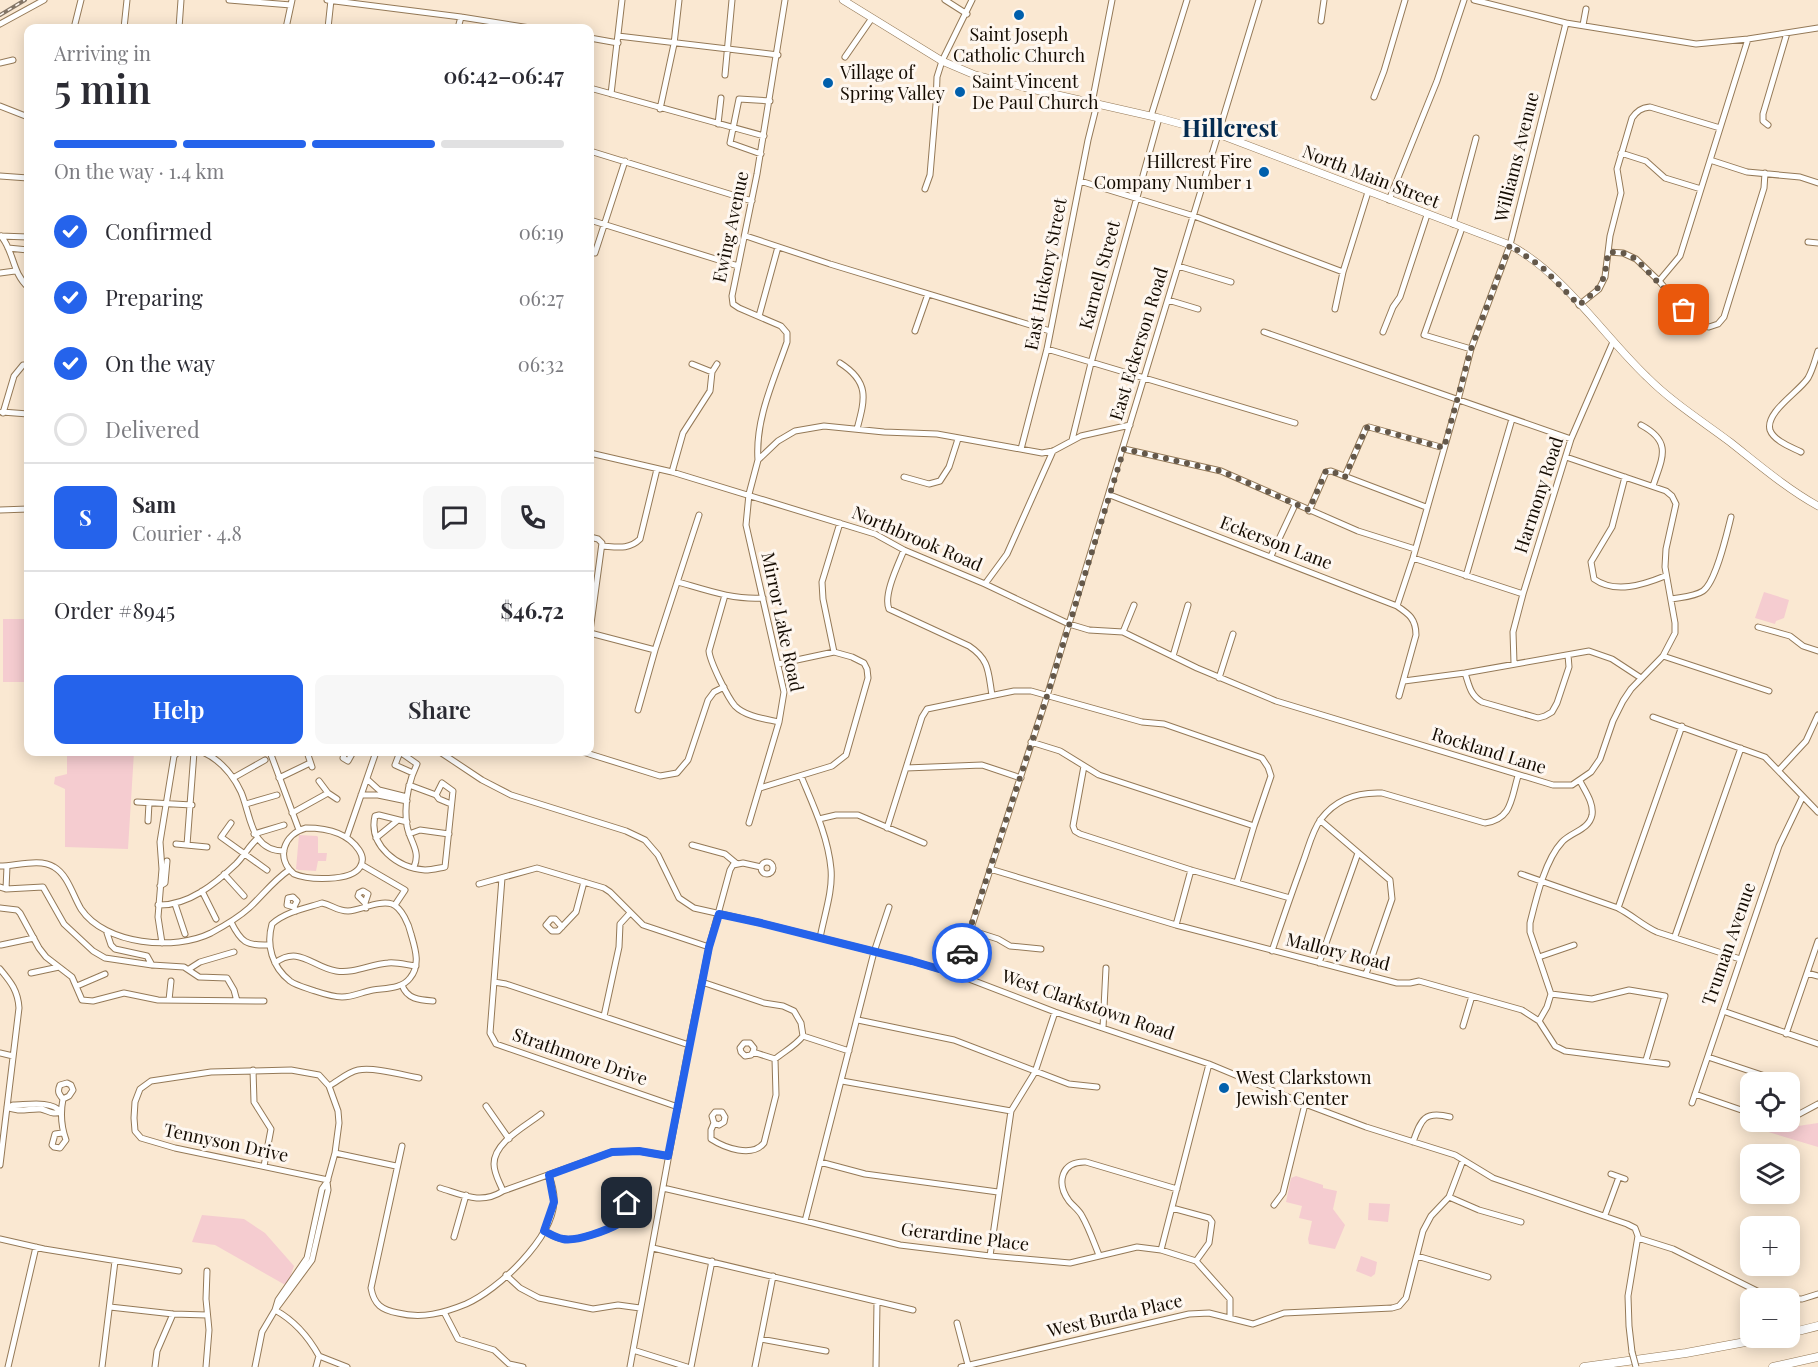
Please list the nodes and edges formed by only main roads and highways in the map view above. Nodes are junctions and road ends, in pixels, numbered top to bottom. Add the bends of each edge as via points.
1 (843, 0) edge
2 (1818, 506) edge
3 (1818, 1326) edge
4 (1800, 1330) edge
5 (1740, 1343) edge
6 (1818, 1357) edge
7 (1584, 1367) edge
8 (1773, 1367) edge

1 - 2 main road, North Main Street via 942,61 975,75 1218,134 1510,245 1542,267 1660,390
3 - 4 highway
5 - 7 highway
6 - 8 highway

